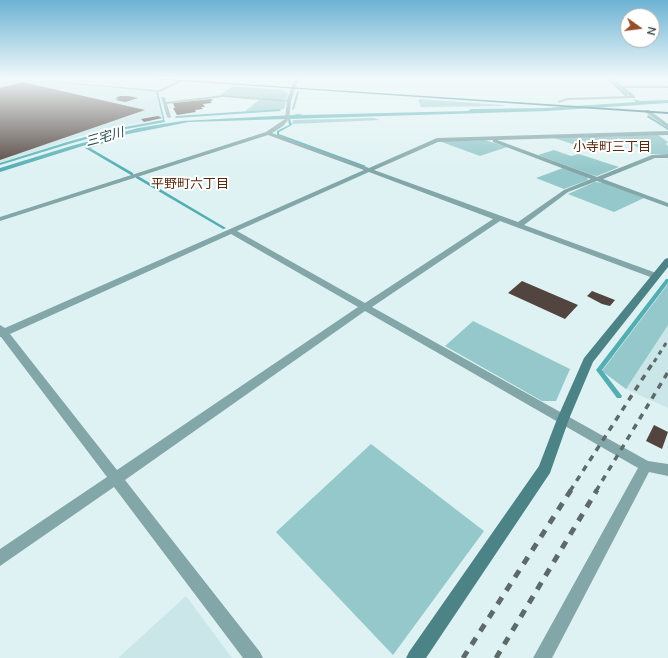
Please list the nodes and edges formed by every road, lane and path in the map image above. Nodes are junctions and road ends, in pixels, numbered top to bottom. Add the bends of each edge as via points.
1 (167, 109) edge
2 (288, 109) edge
3 (614, 109) edge
4 (635, 109) edge
5 (668, 109) edge
6 (648, 110) junction
7 (668, 113) edge
8 (169, 117) dead end
9 (668, 126) edge
10 (268, 133) junction
11 (668, 133) edge
12 (489, 139) junction
13 (668, 156) edge
14 (368, 170) junction
15 (596, 179) junction
16 (668, 205) edge
17 (499, 218) junction
18 (0, 219) edge
19 (519, 225) junction
20 (231, 231) junction
21 (668, 261) edge
22 (656, 276) junction
23 (365, 307) junction
24 (1, 332) edge
25 (563, 419) junction
26 (646, 466) junction
27 (668, 470) edge
28 (116, 479) junction
29 (0, 558) edge
30 (254, 658) edge
31 (415, 658) edge
32 (542, 658) edge

1 - 8 street
2 - 10 street via 287,117 281,125
3 - 6 main road
4 - 6 main road
5 - 6 main road
6 - 7 main road
6 - 9 street
10 - 14 street
10 - 18 street
11 - 12 street
12 - 14 street via 437,140
12 - 15 street
13 - 15 street via 654,156
14 - 17 street
14 - 20 street
15 - 16 street
15 - 19 street via 566,191
17 - 19 street
17 - 23 street
19 - 22 street
20 - 23 street
20 - 24 street
21 - 22 street
22 - 25 street via 588,361
23 - 25 street
23 - 28 street
24 - 28 street
25 - 26 street
25 - 31 street via 545,469
26 - 27 street
26 - 32 street
28 - 29 street
28 - 30 street

